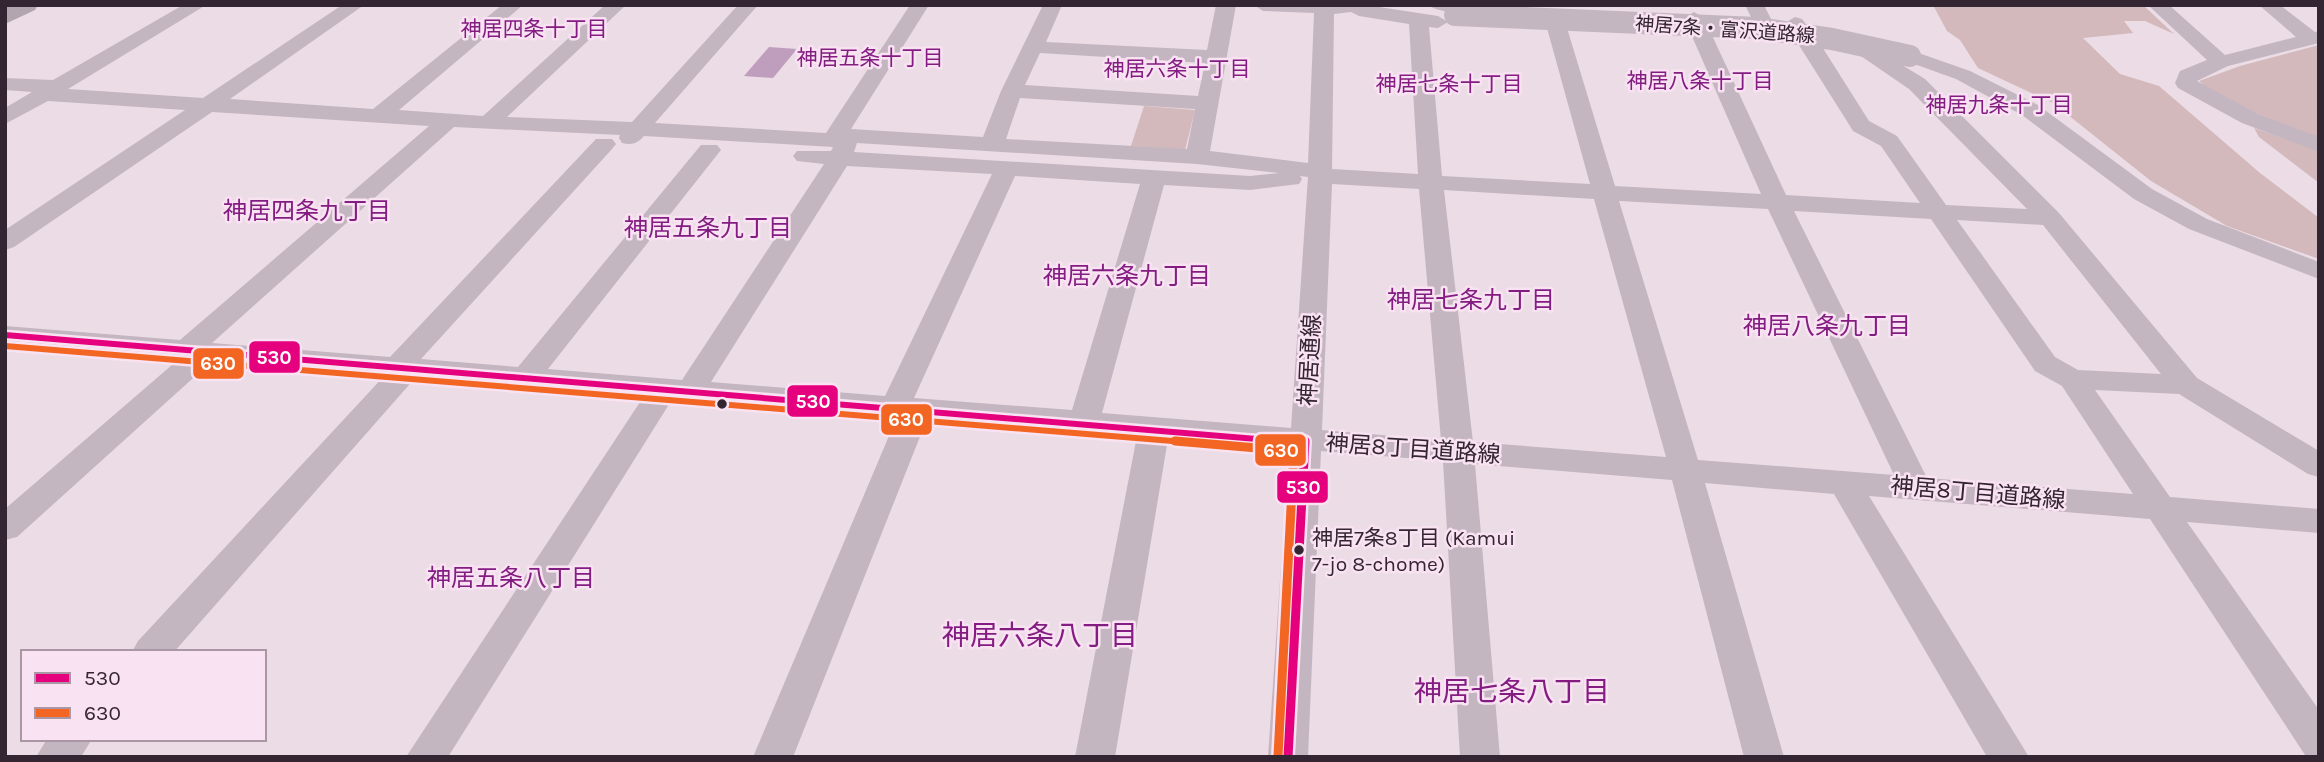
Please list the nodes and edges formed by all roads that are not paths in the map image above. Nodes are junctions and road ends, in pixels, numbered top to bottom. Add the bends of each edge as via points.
1 (26, 5) edge
2 (197, 5) edge
3 (355, 5) edge
4 (514, 5) edge
5 (617, 5) edge
6 (749, 5) edge
7 (920, 5) edge
8 (1053, 5) edge
9 (1226, 5) edge
10 (1263, 5) edge
11 (2157, 5) edge
12 (2268, 5) edge
13 (1485, 6) edge
14 (1324, 7) edge
15 (1359, 10) junction
16 (1623, 10) edge
17 (1435, 12) edge
18 (1758, 13) edge
19 (5, 16) edge
20 (1699, 27) junction
21 (1557, 28) junction
22 (1802, 33) junction
23 (2316, 38) edge
24 (1034, 47) junction
25 (1216, 57) junction
26 (2221, 62) junction
27 (5, 84) edge
28 (1012, 91) junction
29 (43, 95) junction
30 (5, 102) edge
31 (1207, 103) junction
32 (210, 105) junction
33 (377, 116) junction
34 (5, 117) edge
35 (449, 120) junction
36 (488, 123) junction
37 (553, 127) junction
38 (622, 139) junction
39 (840, 145) junction
40 (992, 145) junction
41 (2319, 145) edge
42 (709, 150) junction
43 (1197, 157) junction
44 (1007, 168) junction
45 (1320, 176) junction
46 (1154, 177) junction
47 (1431, 183) junction
48 (1603, 193) junction
49 (1778, 204) junction
50 (1941, 212) junction
51 (2050, 218) junction
52 (5, 242) edge
53 (2319, 271) edge
54 (18, 336) edge
55 (197, 350) junction
56 (5, 355) edge
57 (402, 367) junction
58 (526, 377) junction
59 (2072, 379) junction
60 (2186, 385) junction
61 (677, 390) junction
62 (905, 408) junction
63 (1084, 423) junction
64 (1154, 429) junction
65 (1306, 441) junction
66 (1458, 451) junction
67 (2319, 466) edge
68 (1685, 470) junction
69 (1843, 481) junction
70 (1916, 488) junction
71 (2161, 508) junction
72 (2319, 521) edge
73 (5, 528) edge
74 (153, 650) edge
75 (70, 741) edge
76 (2319, 743) edge
77 (56, 757) edge
78 (426, 757) edge
79 (772, 757) edge
80 (1095, 757) edge
81 (1289, 757) edge
82 (1480, 757) edge
83 (1764, 757) edge
84 (2010, 757) edge

1 - 19 main road
2 - 29 street
3 - 32 street
4 - 33 street
5 - 36 street
6 - 38 street
7 - 39 street
8 - 24 street
9 - 25 street
10 - 14 street, 神居7条・富沢道路線
11 - 26 street
12 - 23 street
13 - 16 street
13 - 17 street
14 - 15 street, 神居7条・富沢道路線
14 - 45 street, 神居通線
15 - 17 street
15 - 17 street, 神居7条・富沢道路線
16 - 20 street
17 - 21 street
17 - 47 street
17 - 53 street, 神居7条・富沢道路線, bridge via 1757,28 1910,55 1963,75 2030,110 2143,194 2198,224
18 - 20 street
18 - 22 street
20 - 21 street
20 - 22 street
20 - 49 street
21 - 48 street
22 - 50 street via 1861,126 1889,141
22 - 51 street via 1880,59 1917,84
23 - 26 street
24 - 25 street
24 - 28 street
25 - 31 street
26 - 41 street via 2187,75 2186,83 2209,99
27 - 29 street
28 - 31 street
28 - 40 street
29 - 30 street
29 - 32 street
29 - 34 street
31 - 43 street
32 - 33 street
32 - 52 street
33 - 35 street
35 - 36 street
35 - 55 street
36 - 37 street
37 - 38 street
37 - 38 street via 582,141
38 - 39 street
38 - 42 street
38 - 57 street
39 - 40 street
39 - 42 street
39 - 44 street
39 - 61 street
40 - 43 street
42 - 58 street
43 - 45 street via 1240,160
44 - 46 street
44 - 62 street
45 - 46 street via 1250,183
45 - 47 street
45 - 65 street, 神居通線
46 - 63 street
47 - 48 street
47 - 66 street
48 - 49 street
48 - 68 street
49 - 50 street
49 - 70 street
50 - 51 street
50 - 59 street via 2045,364
51 - 60 street
54 - 55 street, 神居8丁目道路線
54 - 56 street
55 - 57 street, 神居8丁目道路線
55 - 73 street
57 - 58 street, 神居8丁目道路線
57 - 74 street
58 - 61 street, 神居8丁目道路線
59 - 60 street
59 - 71 street
60 - 67 street
61 - 62 street, 神居8丁目道路線
61 - 78 street
62 - 63 street, 神居8丁目道路線
62 - 79 street
63 - 64 street, 神居8丁目道路線
64 - 65 street, 神居8丁目道路線
64 - 80 street
65 - 66 street, 神居8丁目道路線
65 - 81 street, 神居通線
66 - 68 street, 神居8丁目道路線
66 - 82 street
68 - 69 street, 神居8丁目道路線
68 - 83 street
69 - 70 street, 神居8丁目道路線
69 - 84 street
70 - 71 street, 神居8丁目道路線
71 - 72 street, 神居8丁目道路線
71 - 76 street
75 - 77 street

